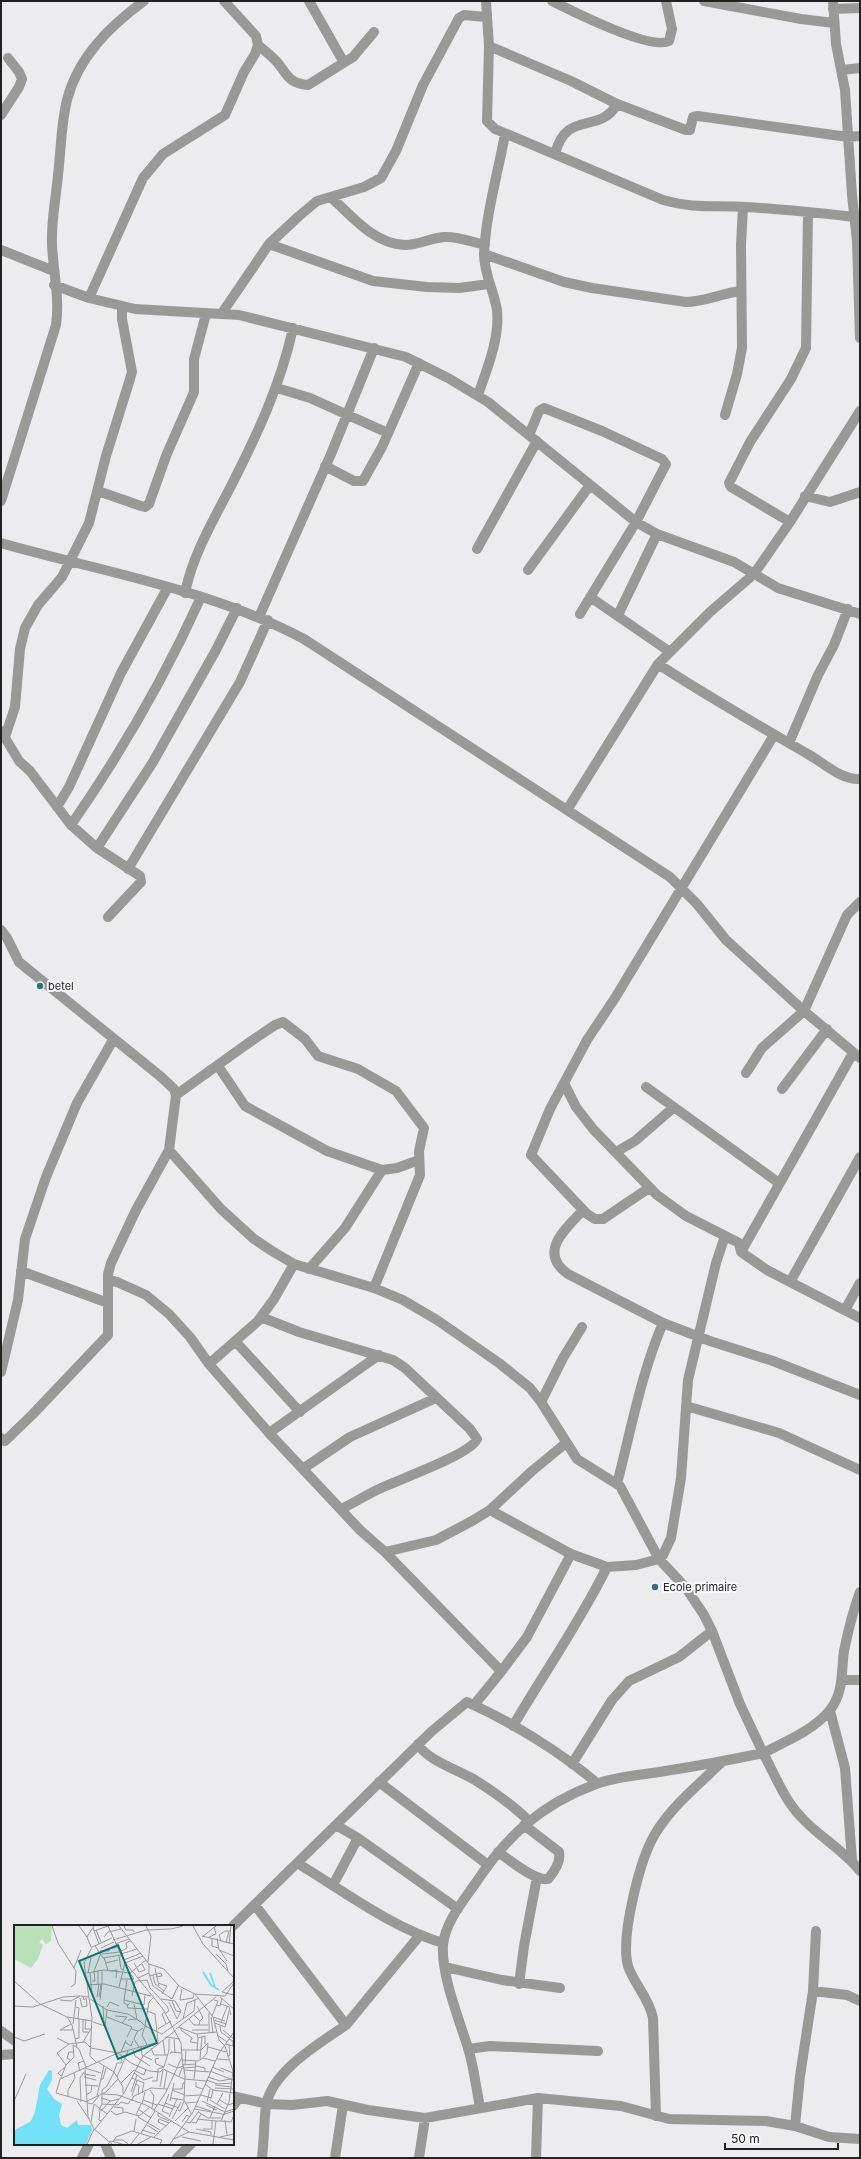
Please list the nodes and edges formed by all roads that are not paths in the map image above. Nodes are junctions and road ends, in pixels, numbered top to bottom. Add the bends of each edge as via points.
1 (144, 1) edge
2 (224, 1) edge
3 (309, 1) edge
4 (486, 1) edge
5 (552, 1) edge
6 (666, 1) edge
7 (704, 1) edge
8 (833, 5) edge
9 (860, 8) edge
10 (486, 17) junction
11 (834, 23) junction
12 (374, 32) dead end
13 (258, 45) junction
14 (489, 46) junction
15 (8, 58) dead end
16 (343, 61) junction
17 (860, 68) edge
18 (842, 70) junction
19 (617, 104) junction
20 (1, 115) edge
21 (505, 134) junction
22 (860, 136) edge
23 (848, 137) junction
24 (555, 154) junction
25 (856, 195) edge
26 (332, 198) junction
27 (743, 207) junction
28 (808, 212) junction
29 (855, 217) junction
30 (269, 244) junction
31 (1, 250) edge
32 (485, 250) junction
33 (54, 271) junction
34 (489, 284) junction
35 (54, 285) junction
36 (741, 291) junction
37 (89, 298) junction
38 (122, 307) junction
39 (222, 313) junction
40 (206, 314) junction
41 (293, 328) junction
42 (860, 330) edge
43 (860, 338) edge
44 (374, 348) junction
45 (419, 363) junction
46 (277, 388) junction
47 (478, 395) junction
48 (860, 411) edge
49 (347, 415) junction
50 (725, 415) dead end
51 (388, 433) junction
52 (533, 438) junction
53 (325, 466) junction
54 (590, 485) junction
55 (98, 491) junction
56 (860, 492) edge
57 (805, 496) junction
58 (1, 500) edge
59 (636, 522) junction
60 (790, 522) junction
61 (657, 534) junction
62 (1, 543) edge
63 (477, 549) dead end
64 (71, 561) junction
65 (528, 570) dead end
66 (754, 574) junction
67 (168, 587) junction
68 (185, 593) junction
69 (201, 597) junction
70 (590, 597) junction
71 (237, 608) junction
72 (848, 609) junction
73 (580, 614) dead end
74 (860, 614) edge
75 (618, 615) junction
76 (263, 618) junction
77 (670, 652) junction
78 (658, 664) junction
79 (3, 734) edge
80 (774, 735) junction
81 (789, 743) junction
82 (860, 779) edge
83 (57, 807) junction
84 (567, 810) junction
85 (71, 825) junction
86 (97, 848) junction
87 (128, 869) junction
88 (680, 887) junction
89 (859, 904) edge
90 (108, 917) dead end
91 (1, 930) edge
92 (804, 1011) junction
93 (827, 1029) junction
94 (113, 1040) junction
95 (856, 1055) edge
96 (218, 1066) junction
97 (746, 1073) dead end
98 (564, 1083) junction
99 (646, 1087) dead end
100 (782, 1089) dead end
101 (176, 1095) junction
102 (673, 1108) junction
103 (169, 1150) junction
104 (616, 1152) junction
105 (860, 1157) edge
106 (419, 1160) junction
107 (382, 1170) junction
108 (780, 1183) junction
109 (649, 1188) junction
110 (583, 1210) junction
111 (725, 1236) junction
112 (741, 1252) junction
113 (294, 1264) junction
114 (308, 1269) junction
115 (21, 1271) junction
116 (108, 1280) junction
117 (790, 1282) junction
118 (860, 1283) edge
119 (374, 1288) junction
120 (108, 1303) junction
121 (845, 1310) junction
122 (262, 1317) junction
123 (860, 1318) edge
124 (663, 1323) junction
125 (582, 1327) dead end
126 (700, 1337) junction
127 (236, 1342) junction
128 (379, 1355) junction
129 (209, 1364) junction
130 (1, 1372) edge
131 (860, 1395) edge
132 (436, 1398) junction
133 (541, 1402) junction
134 (686, 1406) junction
135 (300, 1412) junction
136 (268, 1433) junction
137 (1, 1438) edge
138 (566, 1443) junction
139 (304, 1468) junction
140 (860, 1470) edge
141 (617, 1484) junction
142 (341, 1510) junction
143 (490, 1510) junction
144 (385, 1552) junction
145 (571, 1554) junction
146 (660, 1559) junction
147 (607, 1567) junction
148 (860, 1592) edge
149 (712, 1631) junction
150 (500, 1673) junction
151 (843, 1680) junction
152 (860, 1680) edge
153 (474, 1705) junction
154 (830, 1711) junction
155 (513, 1726) junction
156 (418, 1744) junction
157 (763, 1753) junction
158 (721, 1762) junction
159 (572, 1764) junction
160 (379, 1782) junction
161 (597, 1783) junction
162 (526, 1823) junction
163 (336, 1825) junction
164 (358, 1838) junction
165 (498, 1852) junction
166 (852, 1860) junction
167 (297, 1863) junction
168 (488, 1865) junction
169 (860, 1872) edge
170 (538, 1877) junction
171 (333, 1885) junction
172 (255, 1905) junction
173 (458, 1909) junction
174 (234, 1925) edge
175 (816, 1931) dead end
176 (420, 1935) junction
177 (443, 1944) junction
178 (445, 1967) junction
179 (519, 1984) junction
180 (560, 1988) dead end
181 (813, 1991) junction
182 (860, 2001) edge
183 (346, 2025) junction
184 (1, 2031) edge
185 (14, 2040) edge
186 (468, 2049) junction
187 (598, 2051) dead end
188 (14, 2054) edge
189 (1, 2055) edge
190 (236, 2097) edge
191 (538, 2098) junction
192 (267, 2104) junction
193 (344, 2105) junction
194 (480, 2107) junction
195 (656, 2116) junction
196 (425, 2118) junction
197 (795, 2126) junction
198 (860, 2137) edge
199 (88, 2145) edge
200 (104, 2145) edge
201 (189, 2145) edge
202 (82, 2158) edge
203 (111, 2158) edge
204 (177, 2158) edge
205 (262, 2158) edge
206 (335, 2158) edge
207 (419, 2158) edge
208 (536, 2158) edge

1 - 33 street via 116,22 95,46 71,88 63,126 52,230
2 - 13 street via 253,32
3 - 16 street
4 - 10 street
5 - 6 street via 622,32 660,43 669,41 672,31
7 - 11 street
8 - 9 street
8 - 11 street
10 - 14 street
10 - 26 street via 464,15 459,18 423,85 396,151 381,178
11 - 18 street
12 - 16 street via 353,57
13 - 16 street via 276,61 287,77 303,84 313,83
13 - 37 street via 225,115 163,154 143,178
14 - 19 street
14 - 21 street via 487,120 495,129
15 - 20 street via 22,80
17 - 18 street
18 - 23 street
19 - 23 street via 686,130 690,130 694,117 698,116
19 - 24 street via 605,118 569,130 562,136
21 - 24 street
21 - 32 street via 489,213
22 - 23 street
23 - 25 street
24 - 27 street via 682,206
25 - 29 street
26 - 30 street via 323,198 313,204
26 - 32 street via 361,224 388,241 405,245 445,237
27 - 28 street
27 - 36 street
28 - 29 street
28 - 60 street via 806,348 791,379 750,442 729,483
29 - 42 street
30 - 34 street via 373,281 459,288
30 - 39 street
31 - 33 street
32 - 34 street
32 - 36 street via 564,282 592,288 686,302
33 - 35 street
34 - 47 street via 497,308 496,333
35 - 37 street
35 - 58 street via 58,305 56,325
36 - 50 street via 742,348
37 - 38 street
38 - 40 street
38 - 55 street via 132,372
39 - 40 street
39 - 41 street
40 - 55 street via 194,359 194,392 166,456 149,504 141,506
41 - 44 street
41 - 46 street
42 - 43 street
44 - 45 street
44 - 49 street
45 - 47 street
45 - 51 street
46 - 49 street via 310,398
46 - 68 street via 256,437 200,546
47 - 52 street
48 - 57 street
49 - 51 street
49 - 53 street
51 - 53 street via 361,482
52 - 54 street
52 - 59 street via 540,412 544,408 608,433 662,459 666,467
52 - 63 street
53 - 76 street
54 - 59 street
54 - 65 street
55 - 64 street via 89,523
56 - 57 street via 830,502
57 - 60 street
59 - 61 street
59 - 70 street
60 - 66 street
61 - 66 street via 717,554
61 - 75 street
62 - 64 street
64 - 67 street
64 - 79 street via 62,577 38,605 25,628 20,649 15,707
66 - 72 street via 789,592
66 - 77 street via 710,612
67 - 68 street
67 - 83 street via 137,640 69,787
68 - 69 street
69 - 71 street
69 - 85 street via 142,713
70 - 73 street
70 - 75 street
71 - 76 street
71 - 86 street via 153,762
72 - 74 street
72 - 81 street
75 - 77 street
76 - 84 street via 304,639
76 - 87 street via 240,682
77 - 78 street
78 - 80 street via 714,701
78 - 84 street
79 - 83 street via 18,761 30,771
80 - 81 street
80 - 88 street
81 - 82 street via 846,778
83 - 85 street
84 - 88 street via 670,877
85 - 86 street
86 - 87 street
87 - 90 street via 140,876 140,882
88 - 92 street via 726,940
88 - 98 street via 615,998 587,1040
89 - 92 street via 847,914
91 - 94 street via 19,962
92 - 93 street
92 - 97 street via 762,1048
93 - 95 street
93 - 100 street
94 - 101 street via 174,1088
94 - 115 street via 77,1103 46,1177 25,1239
95 - 108 street
96 - 101 street
96 - 106 street via 275,1025 284,1022 305,1039 318,1056 358,1070 396,1091 424,1128
96 - 107 street via 246,1107 327,1151
98 - 104 street via 583,1115
98 - 110 street via 531,1155
99 - 102 street
101 - 103 street
102 - 104 street via 635,1141
102 - 108 street
103 - 113 street via 237,1224 254,1239
103 - 116 street via 119,1244 111,1263
104 - 109 street
105 - 117 street
106 - 107 street
106 - 119 street via 420,1175
107 - 114 street via 345,1228
108 - 112 street
109 - 110 street via 603,1219 592,1218
109 - 111 street via 686,1216
110 - 124 street via 562,1232 556,1244 554,1253 559,1265 568,1274
111 - 112 street via 739,1243
111 - 126 street via 716,1263
112 - 117 street
113 - 114 street
113 - 122 street
114 - 119 street
115 - 120 street
115 - 130 street via 18,1300
116 - 120 street
116 - 129 street via 131,1287 151,1298 190,1337
117 - 121 street
118 - 121 street
119 - 133 street via 403,1300 480,1349 530,1388
120 - 137 street via 108,1335 5,1441
121 - 123 street
122 - 127 street
122 - 128 street via 299,1332
124 - 126 street
124 - 141 street via 643,1376
125 - 133 street via 560,1363
126 - 131 street via 773,1361
126 - 134 street via 688,1380
127 - 129 street
127 - 135 street
128 - 132 street via 405,1368
128 - 135 street
129 - 136 street
132 - 139 street via 350,1437
132 - 142 street via 470,1429 476,1441 431,1467 377,1490
133 - 138 street
134 - 140 street via 779,1433
134 - 146 street via 681,1478 669,1545
135 - 136 street
136 - 139 street
138 - 141 street via 580,1462
138 - 143 street
139 - 142 street
141 - 146 street via 625,1493
142 - 144 street
143 - 144 street via 442,1538
143 - 145 street
144 - 150 street
145 - 147 street
145 - 150 street via 527,1637
146 - 147 street via 636,1565
146 - 149 street via 686,1588
147 - 155 street via 582,1615
148 - 151 street via 848,1632
149 - 157 street via 740,1704
149 - 159 street via 678,1657 628,1680 612,1700
150 - 153 street
151 - 152 street
151 - 154 street
153 - 155 street
153 - 156 street via 467,1702
154 - 157 street via 817,1723
154 - 166 street via 845,1768
155 - 159 street
156 - 160 street
156 - 162 street via 421,1750 510,1804
157 - 158 street
157 - 166 street via 788,1801 801,1818
158 - 161 street
158 - 195 street via 679,1804 655,1834 630,1913 626,1936 628,1966 649,2004 652,2018
159 - 161 street
160 - 163 street
160 - 168 street
161 - 162 street via 555,1802
162 - 165 street
162 - 170 street via 560,1854 548,1879
163 - 164 street
163 - 167 street
164 - 171 street
164 - 173 street
165 - 168 street
165 - 170 street
166 - 169 street
167 - 171 street
167 - 172 street
168 - 173 street
170 - 179 street
171 - 176 street
172 - 174 street
172 - 183 street
173 - 177 street via 448,1927
175 - 181 street
176 - 177 street
176 - 183 street
177 - 178 street
178 - 179 street
178 - 186 street
179 - 180 street
181 - 182 street via 847,1995
181 - 197 street
183 - 192 street via 296,2060 278,2081
184 - 185 street
186 - 187 street via 490,2046
186 - 194 street
188 - 189 street
190 - 192 street
191 - 194 street
191 - 195 street via 621,2106
191 - 208 street
192 - 193 street via 292,2105 321,2101
192 - 205 street
193 - 196 street
193 - 206 street
194 - 196 street
195 - 197 street via 678,2120 766,2121
196 - 207 street
197 - 198 street via 829,2137
199 - 202 street
200 - 203 street
201 - 204 street

